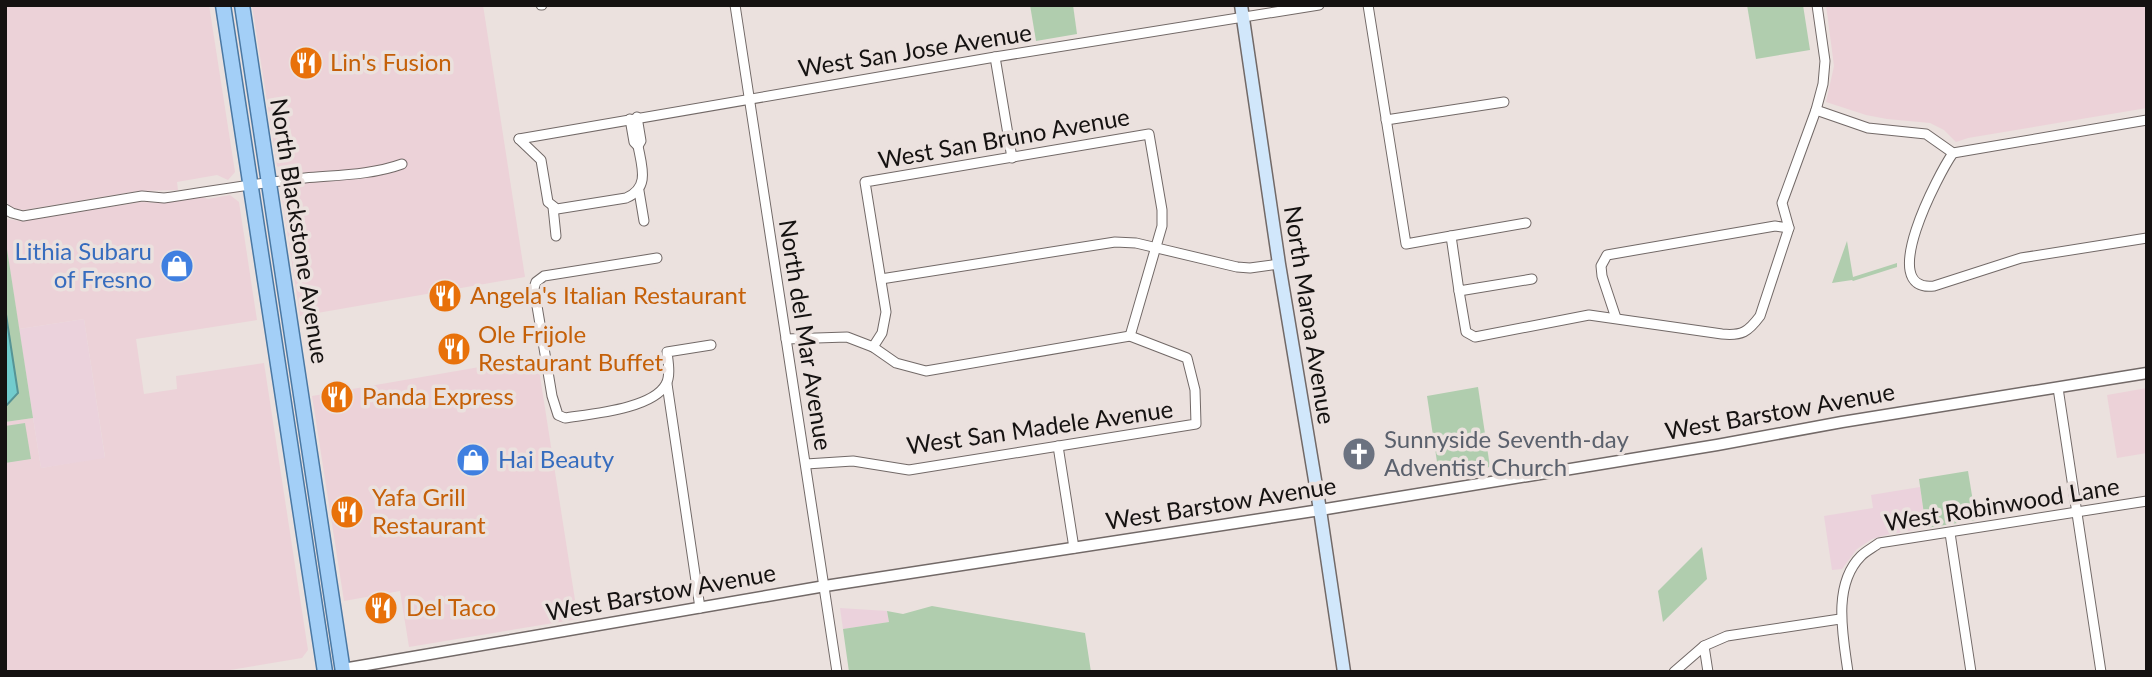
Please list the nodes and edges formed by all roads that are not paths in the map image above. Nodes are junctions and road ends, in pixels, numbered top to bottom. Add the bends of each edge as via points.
1 (223, 5) edge
2 (242, 5) edge
3 (735, 5) edge
4 (1318, 5) edge
5 (1368, 5) edge
6 (1816, 5) edge
7 (1242, 12) edge
8 (995, 57) junction
9 (748, 99) junction
10 (1504, 102) dead end
11 (1816, 110) junction
12 (634, 118) junction
13 (1385, 120) junction
14 (2147, 120) edge
15 (1953, 153) junction
16 (1013, 158) junction
17 (402, 164) dead end
18 (269, 184) junction
19 (251, 186) junction
20 (639, 191) junction
21 (553, 207) junction
22 (5, 209) edge
23 (644, 221) dead end
24 (1526, 223) dead end
25 (1789, 228) junction
26 (556, 236) dead end
27 (1451, 236) junction
28 (2147, 238) edge
29 (1157, 248) junction
30 (657, 258) dead end
31 (1279, 264) junction
32 (881, 279) junction
33 (1532, 279) dead end
34 (1459, 291) junction
35 (1615, 318) junction
36 (1130, 336) junction
37 (786, 339) junction
38 (711, 345) dead end
39 (873, 348) junction
40 (278, 363) junction
41 (2147, 373) edge
42 (667, 384) junction
43 (2058, 388) junction
44 (1058, 446) junction
45 (310, 454) junction
46 (806, 464) junction
47 (2147, 501) edge
48 (1320, 510) junction
49 (2077, 512) junction
50 (1950, 533) junction
51 (1074, 548) junction
52 (825, 586) junction
53 (700, 608) junction
54 (1840, 619) junction
55 (1704, 646) junction
56 (339, 671) edge
57 (325, 672) edge
58 (837, 672) edge
59 (1344, 672) edge
60 (1674, 672) edge
61 (1708, 672) edge
62 (1848, 672) edge
63 (1971, 672) edge
64 (2101, 672) edge

1 - 19 main road, North Blackstone Avenue
2 - 18 main road, North Blackstone Avenue
3 - 9 street, North del Mar Avenue
4 - 7 street, West San Jose Avenue
5 - 13 street
6 - 11 street via 1825,61
7 - 8 street, West San Jose Avenue
7 - 31 main road, North Maroa Avenue
8 - 9 street, West San Jose Avenue
8 - 16 street
9 - 12 street, West San Jose Avenue
9 - 37 street, North del Mar Avenue
10 - 13 street
11 - 15 street via 1868,128 1926,134
11 - 25 street via 1782,203
12 - 20 street via 634,142 642,170
12 - 21 street, West San Jose Avenue via 519,139 541,160 548,202
13 - 27 street via 1406,244
14 - 15 street
15 - 28 street via 1915,233 1909,271 1921,286 1934,286 2021,258
16 - 29 street, West San Bruno Avenue via 1149,134 1162,210
16 - 32 street, West San Bruno Avenue via 865,182
17 - 18 street
18 - 19 street
18 - 45 main road, North Blackstone Avenue
19 - 22 street via 164,198 142,196 23,216
19 - 40 main road, North Blackstone Avenue
20 - 21 street via 626,198
20 - 23 street
21 - 26 street
24 - 27 street
25 - 35 street via 1760,316 1751,328 1737,335
25 - 35 street via 1775,226 1606,255 1602,276
27 - 34 street
29 - 31 street via 1237,267
29 - 32 street via 1115,242
29 - 36 street
30 - 42 street via 544,276 534,288 558,415 565,418 648,401
31 - 48 main road, North Maroa Avenue
32 - 39 street via 886,312
33 - 34 street
34 - 35 street via 1466,332 1475,337 1589,315
36 - 39 street via 926,371 896,363
36 - 44 street, West San Madele Avenue via 1186,358 1195,390 1196,424
37 - 39 street via 848,337
37 - 46 street, North del Mar Avenue
38 - 42 street via 667,352
40 - 45 main road via 288,376 298,440
40 - 57 main road, North Blackstone Avenue
41 - 43 street, West Barstow Avenue
42 - 53 street
43 - 48 street, West Barstow Avenue
43 - 49 street
44 - 46 street, West San Madele Avenue via 909,470 853,461
44 - 51 street
45 - 56 main road, North Blackstone Avenue
46 - 52 street, North del Mar Avenue
47 - 49 street, West Robinwood Lane
48 - 51 street, West Barstow Avenue
48 - 59 main road, North Maroa Avenue
49 - 50 street, West Robinwood Lane
49 - 64 street
50 - 54 street, West Robinwood Lane via 1879,543 1860,557 1847,580
50 - 63 street
51 - 52 street, West Barstow Avenue
52 - 53 street, West Barstow Avenue
52 - 58 street, North del Mar Avenue
53 - 56 street, West Barstow Avenue
54 - 55 street via 1727,636
54 - 62 street, West Robinwood Lane
55 - 60 street
55 - 61 street

